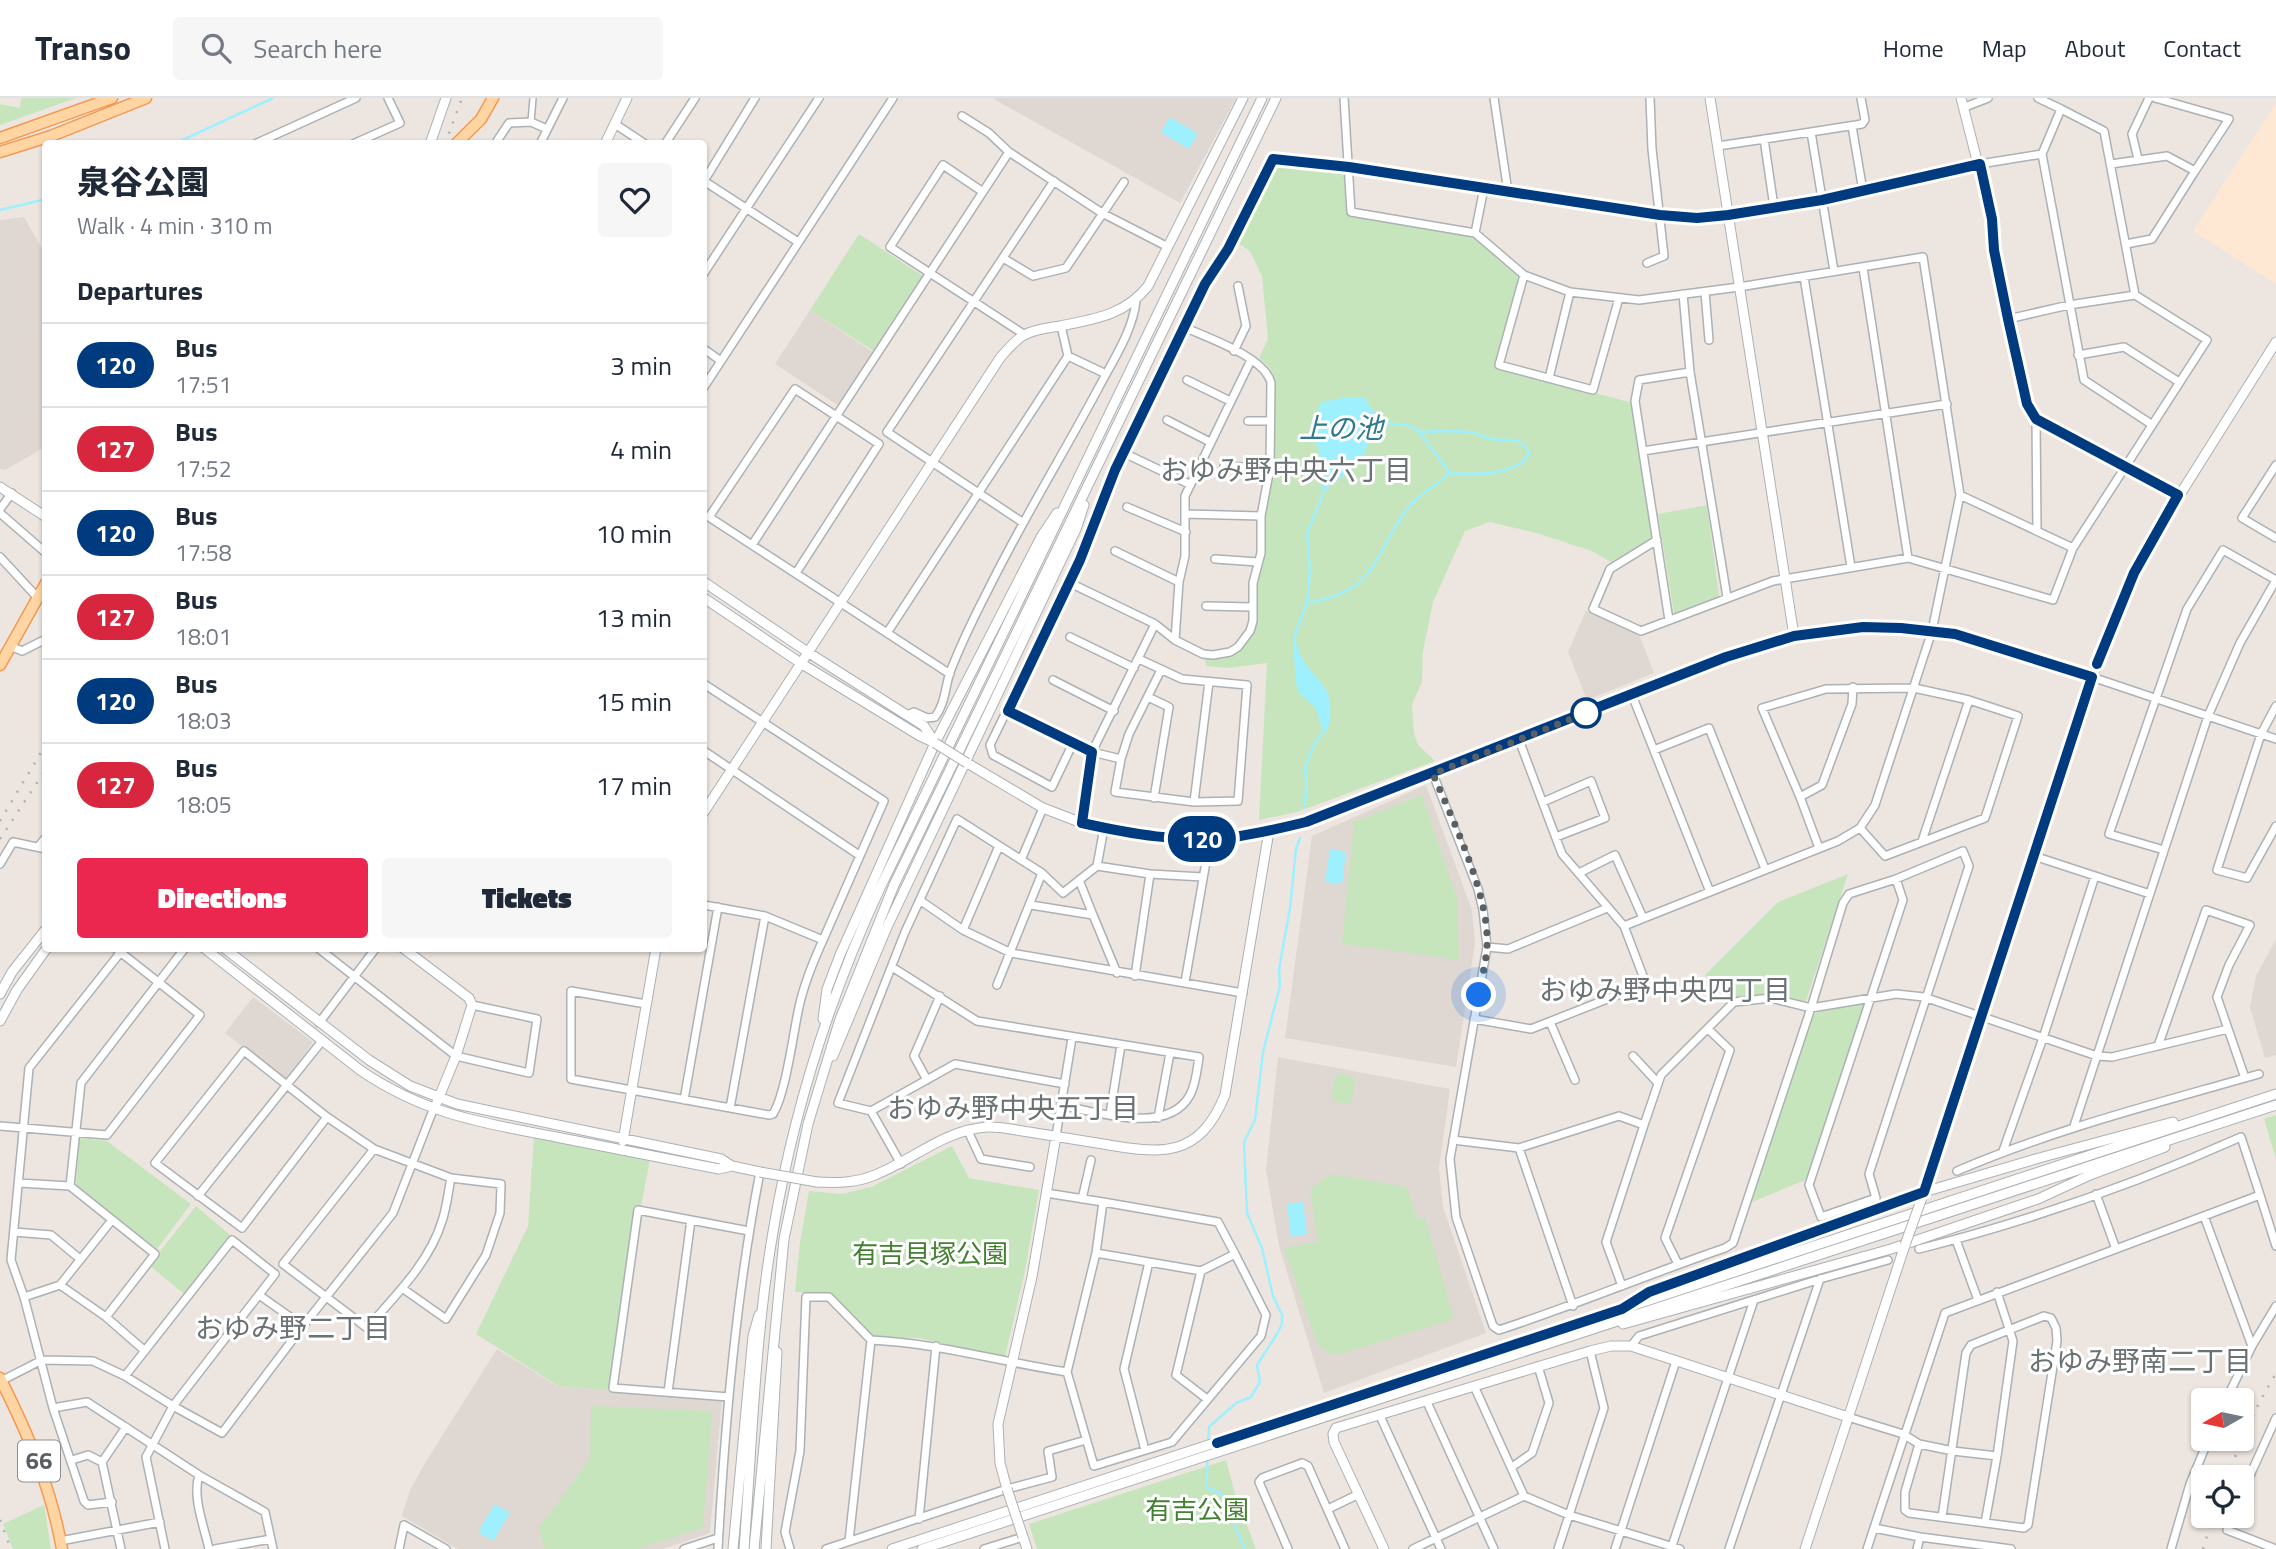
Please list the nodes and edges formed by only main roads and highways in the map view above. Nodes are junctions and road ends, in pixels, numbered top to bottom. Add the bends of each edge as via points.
1 (112, 98) edge
2 (146, 98) edge
3 (493, 98) edge
4 (0, 138) edge
5 (460, 140) edge
6 (0, 152) edge
7 (42, 589) edge
8 (0, 665) edge
9 (1, 1380) edge
10 (61, 1545) edge

1 - 4 main road
2 - 6 main road
3 - 5 main road via 481,119
7 - 8 main road
9 - 10 main road, 66 via 38,1459

